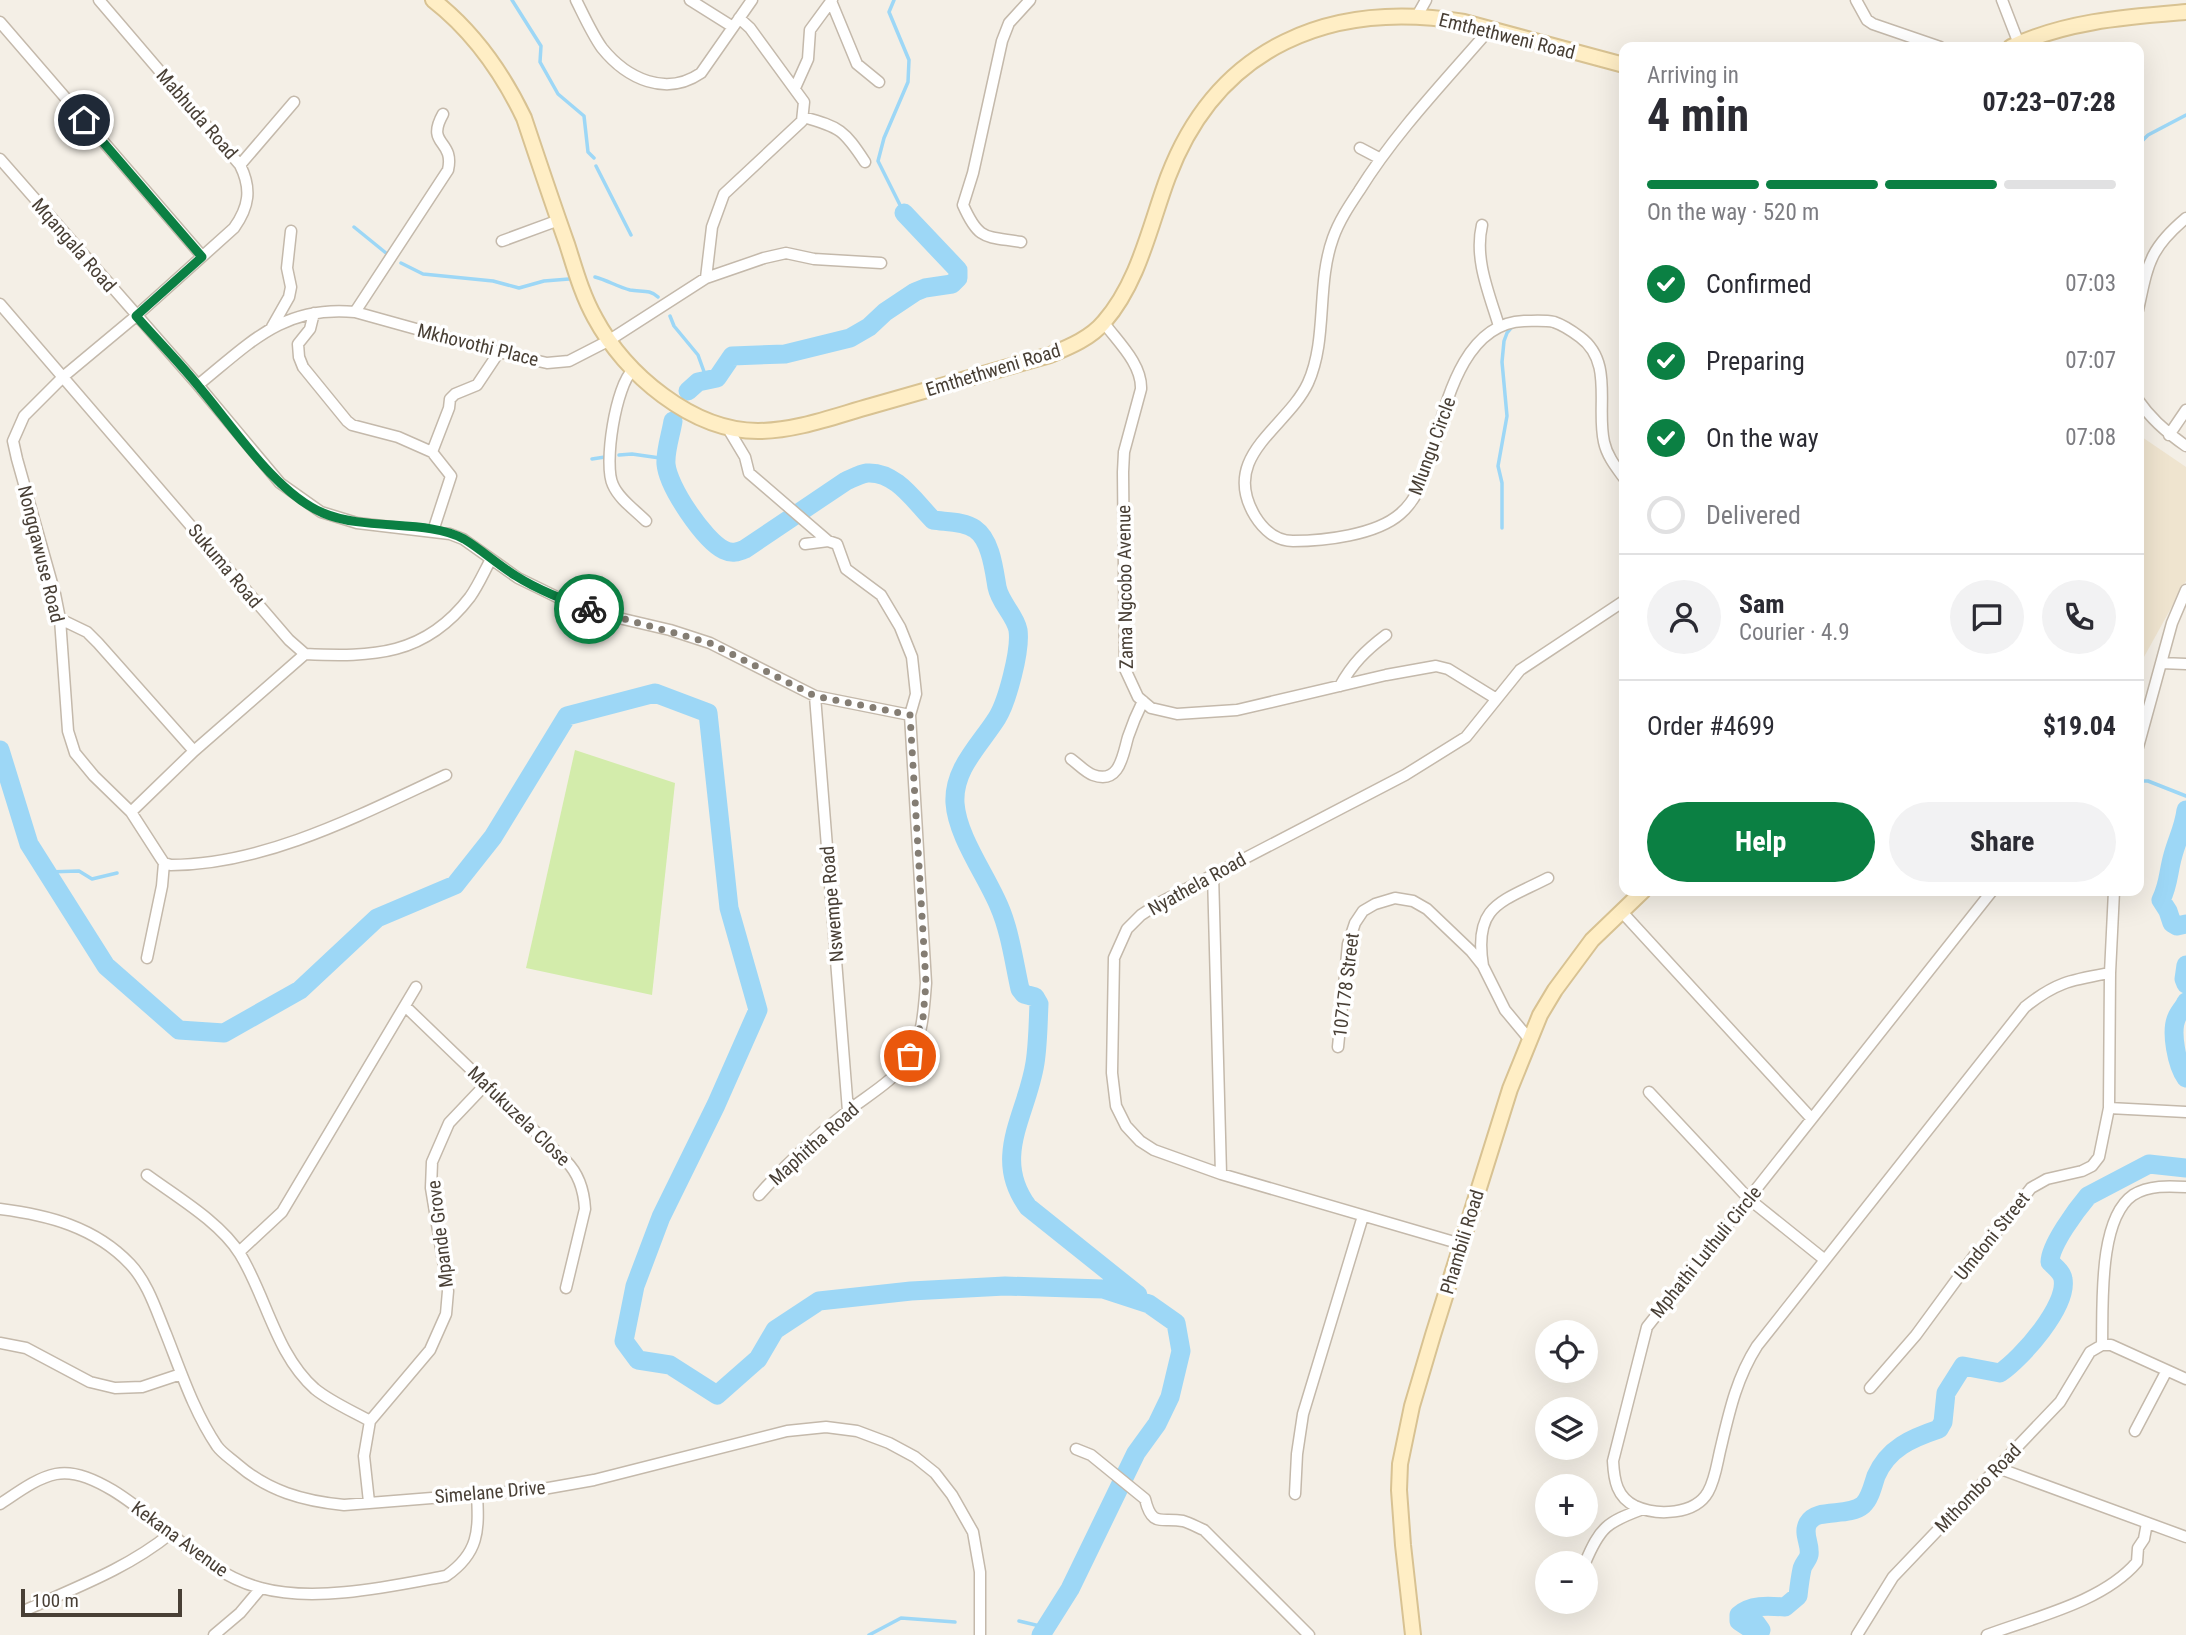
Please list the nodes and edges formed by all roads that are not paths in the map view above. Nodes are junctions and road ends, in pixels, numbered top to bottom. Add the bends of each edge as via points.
1 (99, 0) edge
2 (433, 0) edge
3 (576, 0) edge
4 (690, 0) edge
5 (752, 0) edge
6 (1030, 0) edge
7 (1426, 0) edge
8 (1856, 0) edge
9 (2002, 0) edge
10 (832, 1) edge
11 (2186, 12) edge
12 (1417, 16) junction
13 (0, 22) edge
14 (736, 23) junction
15 (1489, 30) junction
16 (1925, 42) edge
17 (2014, 42) edge
18 (2024, 42) edge
19 (1619, 64) edge
20 (878, 82) dead end
21 (795, 88) junction
22 (294, 102) dead end
23 (443, 114) dead end
24 (803, 117) junction
25 (1360, 148) dead end
26 (1379, 158) junction
27 (0, 159) edge
28 (865, 162) dead end
29 (240, 165) junction
30 (2186, 218) edge
31 (559, 220) junction
32 (1482, 225) dead end
33 (291, 231) dead end
34 (502, 241) dead end
35 (1021, 242) dead end
36 (202, 257) junction
37 (881, 263) dead end
38 (706, 278) junction
39 (2144, 283) edge
40 (0, 304) edge
41 (355, 312) junction
42 (314, 313) junction
43 (136, 316) junction
44 (1104, 323) junction
45 (1499, 326) junction
46 (272, 327) junction
47 (608, 341) junction
48 (499, 352) junction
49 (633, 370) junction
50 (64, 376) junction
51 (198, 385) junction
52 (2144, 408) edge
53 (2186, 410) edge
54 (727, 427) junction
55 (2169, 435) junction
56 (2186, 446) edge
57 (432, 452) junction
58 (1619, 470) edge
59 (646, 521) dead end
60 (433, 531) junction
61 (828, 541) junction
62 (805, 544) dead end
63 (491, 559) junction
64 (2186, 590) edge
65 (1619, 604) edge
66 (60, 619) junction
67 (1386, 635) dead end
68 (305, 654) junction
69 (2161, 663) junction
70 (2186, 664) edge
71 (1340, 686) junction
72 (815, 696) junction
73 (1495, 698) junction
74 (1143, 701) junction
75 (910, 715) junction
76 (2144, 725) edge
77 (194, 751) junction
78 (1071, 759) dead end
79 (446, 775) dead end
80 (131, 812) junction
81 (162, 860) junction
82 (1213, 874) junction
83 (1548, 878) dead end
84 (1638, 896) edge
85 (1988, 896) edge
86 (2114, 896) edge
87 (1621, 911) junction
88 (147, 958) dead end
89 (1483, 966) junction
90 (2109, 973) junction
91 (416, 987) dead end
92 (406, 1007) junction
93 (1530, 1040) junction
94 (1338, 1047) dead end
95 (486, 1084) junction
96 (1649, 1092) dead end
97 (2109, 1108) junction
98 (848, 1111) junction
99 (2186, 1112) edge
100 (1811, 1118) junction
101 (1221, 1174) junction
102 (147, 1175) dead end
103 (2186, 1186) edge
104 (759, 1195) dead end
105 (1749, 1199) junction
106 (0, 1209) edge
107 (1363, 1216) junction
108 (1461, 1244) junction
109 (239, 1252) junction
110 (1825, 1259) junction
111 (566, 1288) dead end
112 (0, 1343) edge
113 (2102, 1345) junction
114 (2166, 1371) junction
115 (181, 1374) junction
116 (2186, 1379) edge
117 (1870, 1388) dead end
118 (370, 1421) junction
119 (2135, 1431) dead end
120 (1076, 1449) dead end
121 (1998, 1468) junction
122 (477, 1494) junction
123 (1295, 1494) dead end
124 (369, 1502) junction
125 (0, 1504) edge
126 (1643, 1509) junction
127 (2147, 1523) junction
128 (170, 1534) junction
129 (2186, 1537) edge
130 (1592, 1551) edge
131 (261, 1588) junction
132 (28, 1609) dead end
133 (214, 1635) edge
134 (980, 1635) edge
135 (1309, 1635) edge
136 (1413, 1635) edge
137 (1857, 1635) edge
138 (1987, 1635) edge

1 - 29 street, Mabhuda Road
2 - 31 street, Emthethweni Road via 471,34 512,92
3 - 14 street via 610,56 639,78 658,85 676,85 701,73
4 - 14 street
5 - 14 street
6 - 35 street via 1009,23 1002,41 963,205 978,232
7 - 12 street
8 - 16 street via 1873,24
9 - 17 street
10 - 20 street via 857,64
10 - 21 street via 810,30 808,59
11 - 18 street via 2066,27
12 - 15 street, Emthethweni Road
12 - 44 street, Emthethweni Road via 1368,17 1315,27 1259,56 1225,86 1181,148 1141,254
13 - 36 street
14 - 21 street via 750,28
15 - 19 street, Emthethweni Road
15 - 26 street, Mlungu Circle
21 - 24 street via 804,102
22 - 29 street
23 - 41 street via 436,133 449,153 448,170
24 - 28 street via 838,128
24 - 38 street via 724,194 712,227
25 - 26 street
26 - 45 street, Mlungu Circle via 1345,213 1325,264 1318,354 1307,386 1252,453 1246,489 1261,526 1278,539 1291,541 1352,535 1381,527 1401,514 1422,483 1467,355
27 - 43 street, Mqangala Road
29 - 36 street, Mabhuda Road via 249,194 244,213
30 - 39 street via 2158,245
31 - 34 street
31 - 47 street, Emthethweni Road via 586,301
32 - 45 street via 1481,267
33 - 46 street via 289,297
36 - 43 street, Mabhuda Road
37 - 38 street, Mkhovothi Place via 786,253
38 - 47 street, Mkhovothi Place
40 - 50 street, Sukuma Road
41 - 42 street, Mkhovothi Place
41 - 48 street, Mkhovothi Place
42 - 46 street, Mkhovothi Place
42 - 57 street via 310,329 298,344 299,357 347,421
43 - 50 street, Mabhuda Road
43 - 51 street, Mqangala Road
44 - 54 street, Emthethweni Road via 1050,355 827,418 757,431
44 - 74 street, Zama Ngcobo Avenue via 1141,380 1124,452 1123,567 1125,669
45 - 58 street via 1517,321 1553,322 1594,350 1602,375 1604,444
46 - 51 street, Mkhovothi Place
47 - 48 street, Mkhovothi Place via 569,361 547,363
47 - 49 street, Emthethweni Road
48 - 57 street via 477,385 450,399
49 - 54 street, Emthethweni Road via 671,401
49 - 59 street via 626,375 620,394 610,474 615,489
50 - 66 street, Nongqawuse Road via 23,416 13,441
50 - 68 street, Sukuma Road
51 - 60 street, Mqangala Road via 280,483 321,512 357,523
52 - 55 street
53 - 55 street
54 - 61 street via 749,473
55 - 56 street
57 - 60 street via 452,477
60 - 63 street, Mqangala Road via 463,539
61 - 62 street
61 - 75 street, Maphitha Road via 837,544 846,569 881,595 900,627 912,657 916,694
63 - 68 street via 471,596 443,627 420,640 398,650 368,655
63 - 72 street, Mqangala Road via 563,600 710,643
64 - 69 street
65 - 73 street, Nyathela Road via 1520,670
66 - 77 street via 87,632
66 - 80 street, Nongqawuse Road via 68,731 75,753
67 - 71 street via 1359,657
68 - 77 street
69 - 70 street
69 - 76 street
71 - 73 street via 1436,666
71 - 74 street via 1237,710 1177,714
72 - 75 street, Mqangala Road
72 - 98 street, Nswempe Road
73 - 82 street, Nyathela Road via 1466,737 1405,775
74 - 78 street via 1123,759 1113,774 1092,774
75 - 98 street, Maphitha Road via 925,969 923,1018 910,1056 891,1078
77 - 80 street
79 - 81 street via 334,827 285,843 228,860 181,865
80 - 81 street, Nongqawuse Road
81 - 88 street via 162,886
82 - 101 street
82 - 101 street, Nyathela Road via 1141,915 1118,946 1112,970 1112,1073 1116,1106 1140,1141
83 - 89 street via 1488,913 1479,943
84 - 87 street, Phambili Road
85 - 100 street, Mphathi Luthuli Circle
86 - 90 street, Umdoni Street
87 - 93 street, Phambili Road via 1592,940 1555,990
87 - 100 street
89 - 93 street, 107178 Street via 1505,1010
89 - 94 street, 107178 Street via 1427,909 1395,898 1375,904 1354,923 1348,944
90 - 97 street, Umdoni Street
90 - 110 street via 2066,981 2025,1007
91 - 92 street
92 - 95 street, Mafukuzela Close
92 - 109 street via 282,1212
93 - 108 street, Phambili Road
95 - 111 street, Mafukuzela Close via 577,1176 585,1209
95 - 118 street, Mpande Grove via 449,1123 432,1162 431,1188 448,1291 446,1314 430,1350
96 - 105 street
97 - 99 street
97 - 117 street, Umdoni Street via 2102,1147 2092,1166 2031,1188
98 - 104 street, Maphitha Road
100 - 105 street, Mphathi Luthuli Circle
101 - 107 street, Nyathela Road
102 - 109 street via 210,1221
103 - 113 street via 2157,1186 2133,1196 2113,1223 2105,1259
105 - 110 street
105 - 126 street, Mphathi Luthuli Circle via 1647,1327 1613,1461 1614,1483 1626,1501
106 - 115 street, Simelane Drive via 77,1226 107,1243 131,1265 149,1292
107 - 108 street, Nyathela Road
107 - 123 street via 1303,1414
108 - 136 street, Phambili Road via 1416,1390 1400,1464
109 - 118 street via 295,1365 326,1397
110 - 126 street via 1744,1367 1708,1494 1697,1505 1680,1510
112 - 115 street via 26,1348 90,1382 115,1388 142,1387
113 - 114 street
113 - 121 street, Mthombo Road via 2090,1352 2060,1402
114 - 116 street
114 - 119 street
115 - 124 street, Simelane Drive via 219,1448 247,1473 278,1491 315,1502
118 - 124 street via 364,1456
120 - 135 street via 1096,1458 1141,1495 1154,1518 1182,1521 1203,1530
121 - 127 street
121 - 137 street, Mthombo Road via 1893,1577
122 - 124 street, Simelane Drive
122 - 131 street, Kekana Avenue via 476,1541 446,1576 346,1591
122 - 134 street, Simelane Drive via 594,1480 786,1431 826,1427 857,1431 915,1457 952,1495 973,1532 981,1572
125 - 128 street, Kekana Avenue via 41,1479 75,1474 99,1481
126 - 130 street via 1613,1520
127 - 129 street
127 - 138 street via 2137,1562 2103,1590
128 - 131 street, Kekana Avenue via 212,1566
128 - 132 street via 126,1565
131 - 133 street

